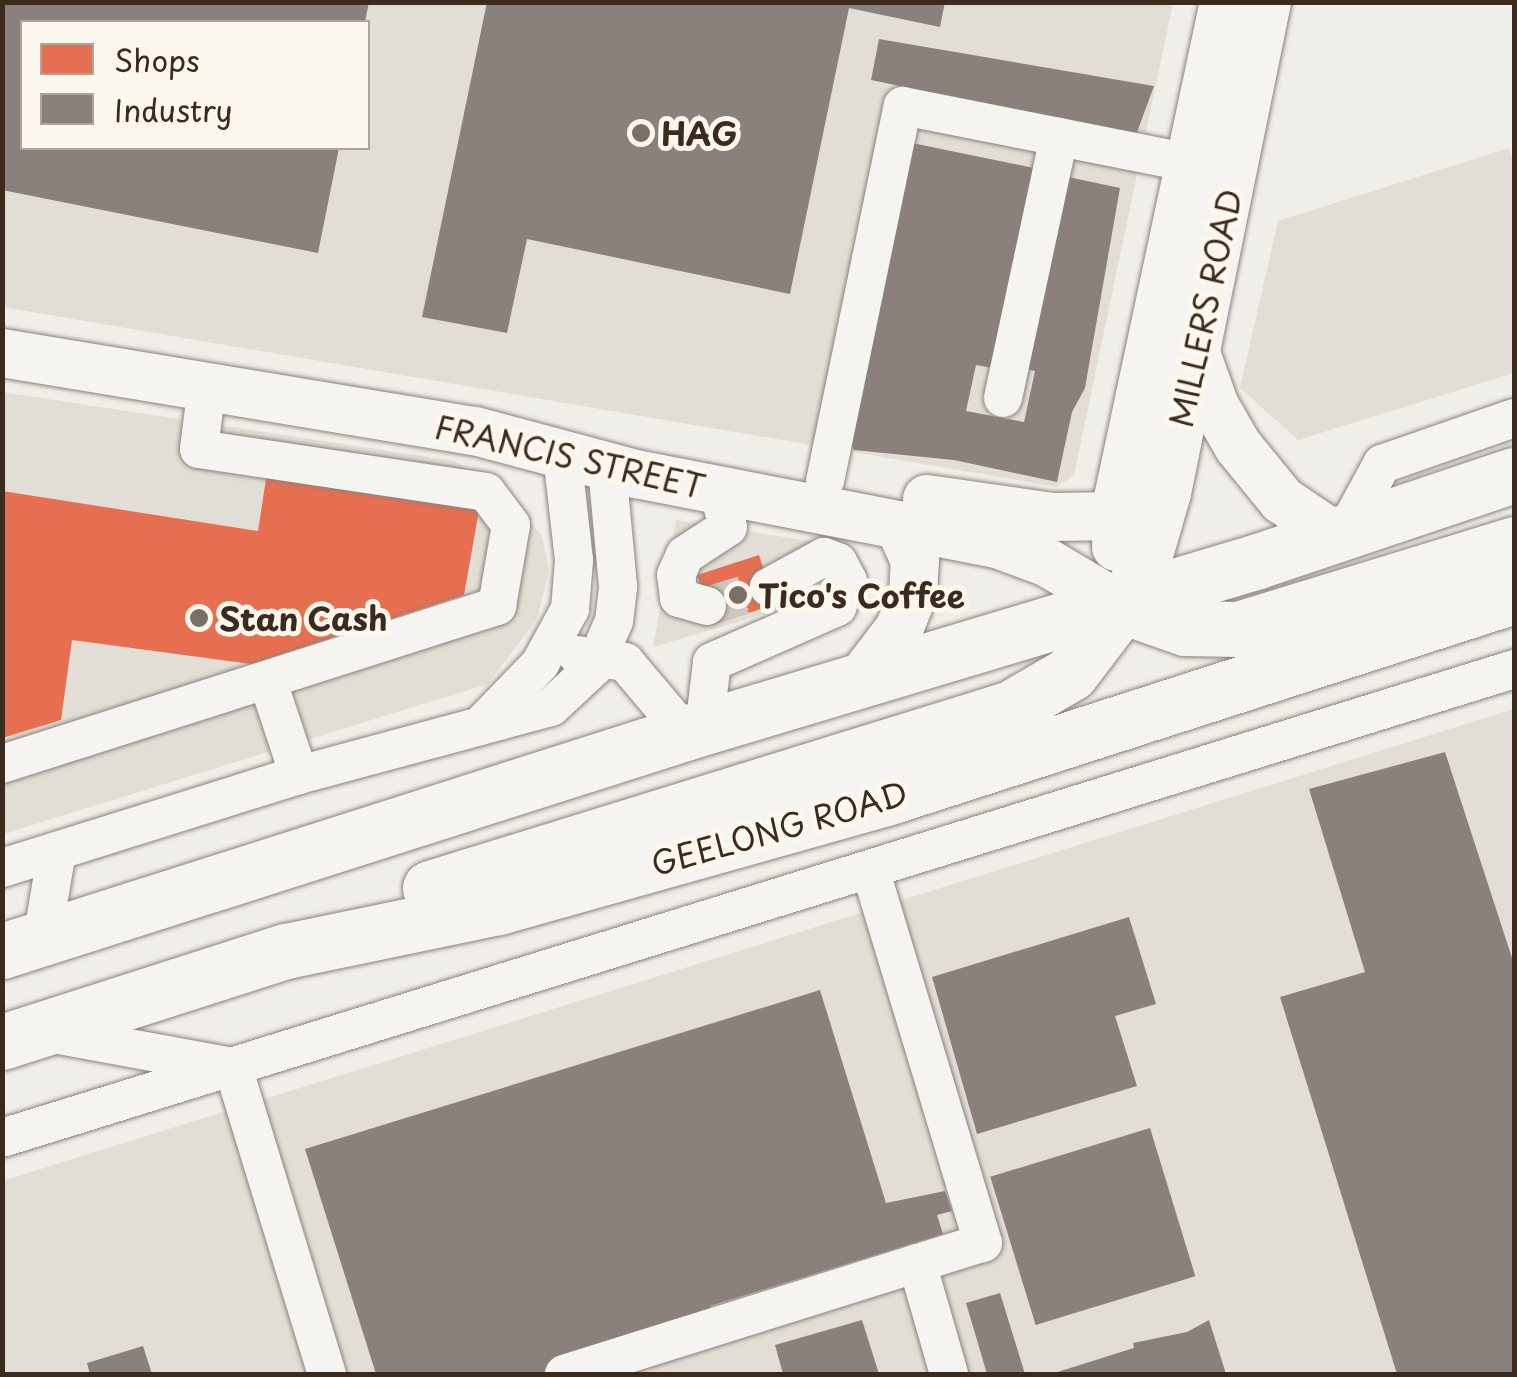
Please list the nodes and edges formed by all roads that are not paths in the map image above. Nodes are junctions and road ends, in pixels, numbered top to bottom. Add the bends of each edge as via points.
1 (1224, 2) edge
2 (1267, 2) edge
3 (1059, 137) junction
4 (1192, 163) junction
5 (1174, 348) junction
6 (2, 353) edge
7 (206, 386) junction
8 (1003, 398) dead end
9 (376, 414) junction
10 (1514, 418) edge
11 (586, 454) junction
12 (366, 474) junction
13 (1514, 475) edge
14 (718, 490) junction
15 (823, 496) junction
16 (1116, 516) junction
17 (899, 525) junction
18 (1340, 535) junction
19 (1514, 544) edge
20 (769, 587) tunnel mouth
21 (1514, 596) edge
22 (1121, 605) junction
23 (707, 606) dead end
24 (601, 654) junction
25 (540, 664) junction
26 (1514, 669) edge
27 (268, 682) junction
28 (857, 684) junction
29 (484, 722) junction
30 (694, 731) junction
31 (2, 764) edge
32 (298, 775) junction
33 (57, 851) junction
34 (2, 868) edge
35 (871, 872) junction
36 (22, 945) edge
37 (286, 951) junction
38 (19, 1037) edge
39 (233, 1067) junction
40 (2, 1138) edge
41 (917, 1263) junction
42 (327, 1374) edge
43 (564, 1374) edge
44 (948, 1374) edge

1 - 4 main road, MILLERS ROAD
2 - 5 main road, MILLERS ROAD
3 - 4 street
3 - 8 street
3 - 15 street via 903,106
4 - 5 main road, MILLERS ROAD
5 - 16 main road, MILLERS ROAD
5 - 18 main road via 1282,500
5 - 22 main road, MILLERS ROAD via 1162,513
6 - 7 main road, FRANCIS STREET
7 - 9 main road, FRANCIS STREET
7 - 12 street via 199,449
9 - 11 main road, FRANCIS STREET
9 - 12 street
10 - 18 street via 1382,464
11 - 14 main road, FRANCIS STREET
11 - 15 main road
11 - 24 street via 617,596
11 - 25 street via 574,590 564,625
12 - 27 street via 486,492 511,525 497,606
13 - 18 highway
14 - 15 main road, FRANCIS STREET
14 - 23 street via 728,527 682,558 676,575 679,598
15 - 16 main road
15 - 17 main road, FRANCIS STREET
16 - 22 main road, MILLERS ROAD
17 - 22 main road, FRANCIS STREET via 1009,547
17 - 28 main road via 915,561 914,595 899,629
18 - 22 highway
19 - 22 highway via 1238,629 1185,628
20 - 30 street via 820,557 835,560 848,581 836,608 718,656
21 - 37 highway, GEELONG ROAD via 871,802 498,907
22 - 28 highway
22 - 37 highway via 1070,673 1010,708 416,893
24 - 25 street
24 - 29 street via 551,707
24 - 30 street via 636,671
25 - 29 street
26 - 35 street, GEELONG ROAD
27 - 31 street
27 - 32 street
28 - 30 highway
29 - 32 street
30 - 36 highway
32 - 33 street
33 - 34 street
33 - 36 street
35 - 39 street, GEELONG ROAD
35 - 41 street via 982,1243
37 - 38 highway, GEELONG ROAD
38 - 39 street, GEELONG ROAD
39 - 40 street, GEELONG ROAD
39 - 42 street
41 - 43 street
41 - 44 street

